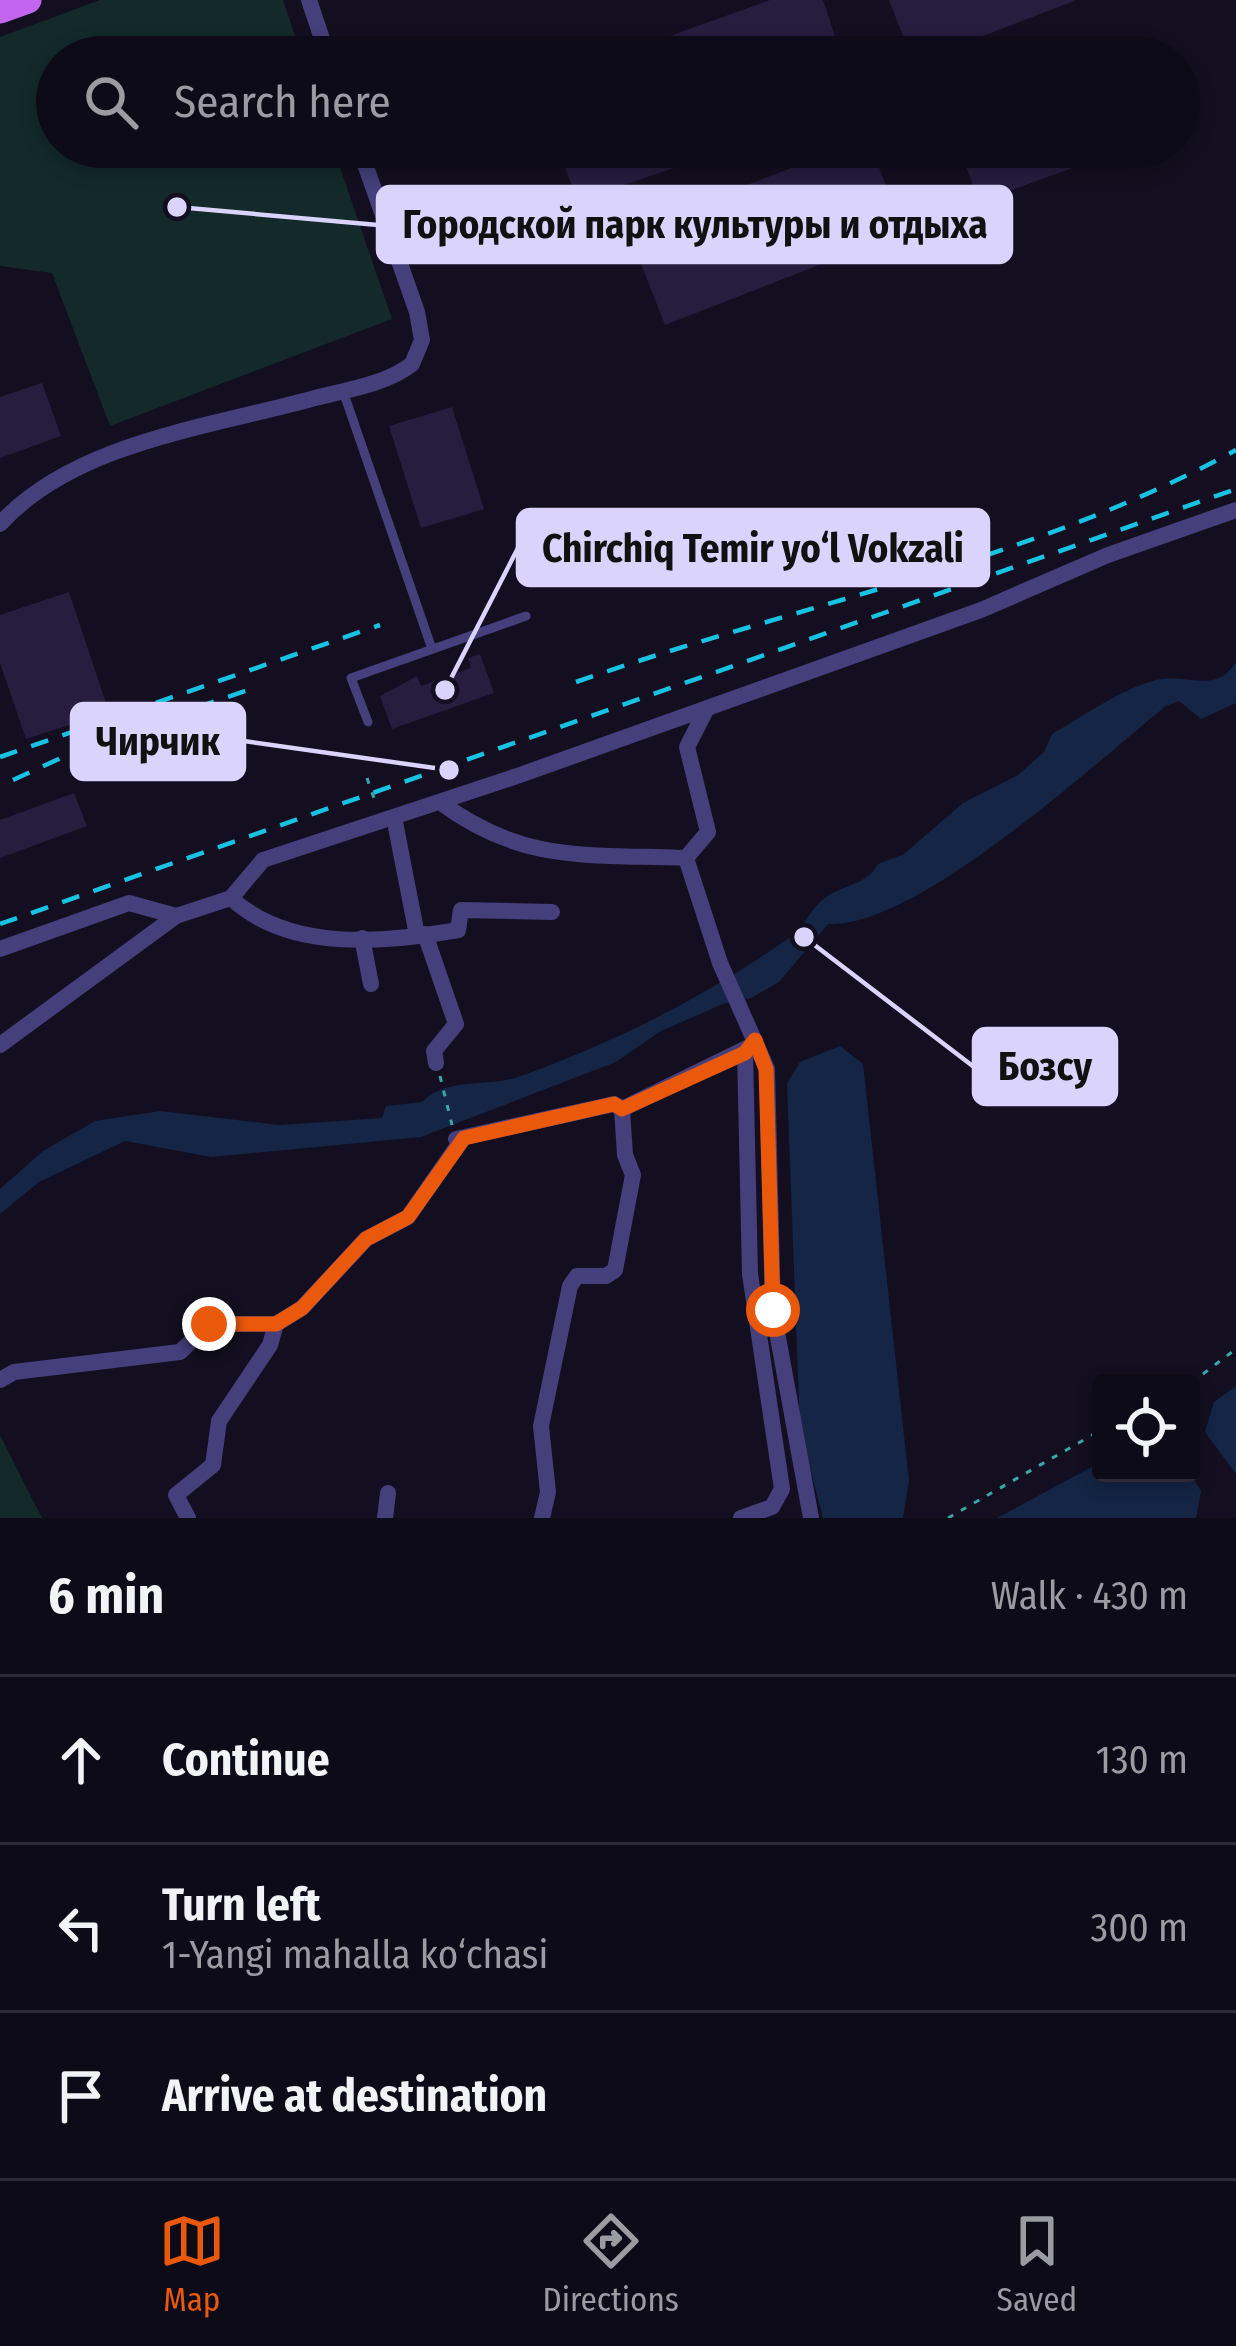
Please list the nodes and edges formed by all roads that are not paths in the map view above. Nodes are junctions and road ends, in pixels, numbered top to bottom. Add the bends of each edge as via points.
1 (28, 0) edge
2 (309, 0) edge
3 (0, 10) edge
4 (321, 36) edge
5 (366, 168) edge
6 (343, 391) junction
7 (1236, 510) edge
8 (0, 524) edge
9 (526, 616) dead end
10 (432, 649) junction
11 (707, 708) junction
12 (368, 722) dead end
13 (440, 802) junction
14 (388, 819) junction
15 (686, 858) junction
16 (231, 898) junction
17 (552, 912) dead end
18 (176, 916) junction
19 (421, 935) junction
20 (362, 938) junction
21 (0, 949) edge
22 (371, 984) dead end
23 (0, 1045) edge
24 (750, 1047) junction
25 (436, 1063) road end
26 (622, 1109) junction
27 (276, 1324) junction
28 (0, 1380) edge
29 (388, 1493) dead end
30 (188, 1518) edge
31 (385, 1518) edge
32 (542, 1518) edge
33 (741, 1518) edge
34 (811, 1518) edge

1 - 3 main road
2 - 4 street
5 - 6 street via 416,312 421,350 398,373
6 - 8 street via 86,461 26,495
6 - 10 lane
7 - 11 street
9 - 10 lane
10 - 12 lane via 351,678
11 - 13 street
11 - 15 street via 687,747 708,832
13 - 14 street
13 - 15 street via 511,845
14 - 16 street via 263,860
14 - 19 street
15 - 24 street
16 - 18 street
16 - 20 street via 254,919 298,935
17 - 19 street via 460,910 458,929
18 - 21 street via 129,903
18 - 23 street
19 - 20 street
19 - 25 street via 456,1024 434,1052
20 - 22 street
24 - 26 street
24 - 33 street via 750,1274 782,1490 772,1507
24 - 34 street via 766,1069 773,1310
26 - 27 street via 614,1104 459,1138 408,1217 366,1239 302,1308
26 - 32 street via 633,1175 619,1251 615,1270 577,1276 570,1286 541,1426 548,1492
27 - 28 street via 209,1324 180,1352
27 - 30 street via 219,1421 213,1465 176,1495
29 - 31 street

